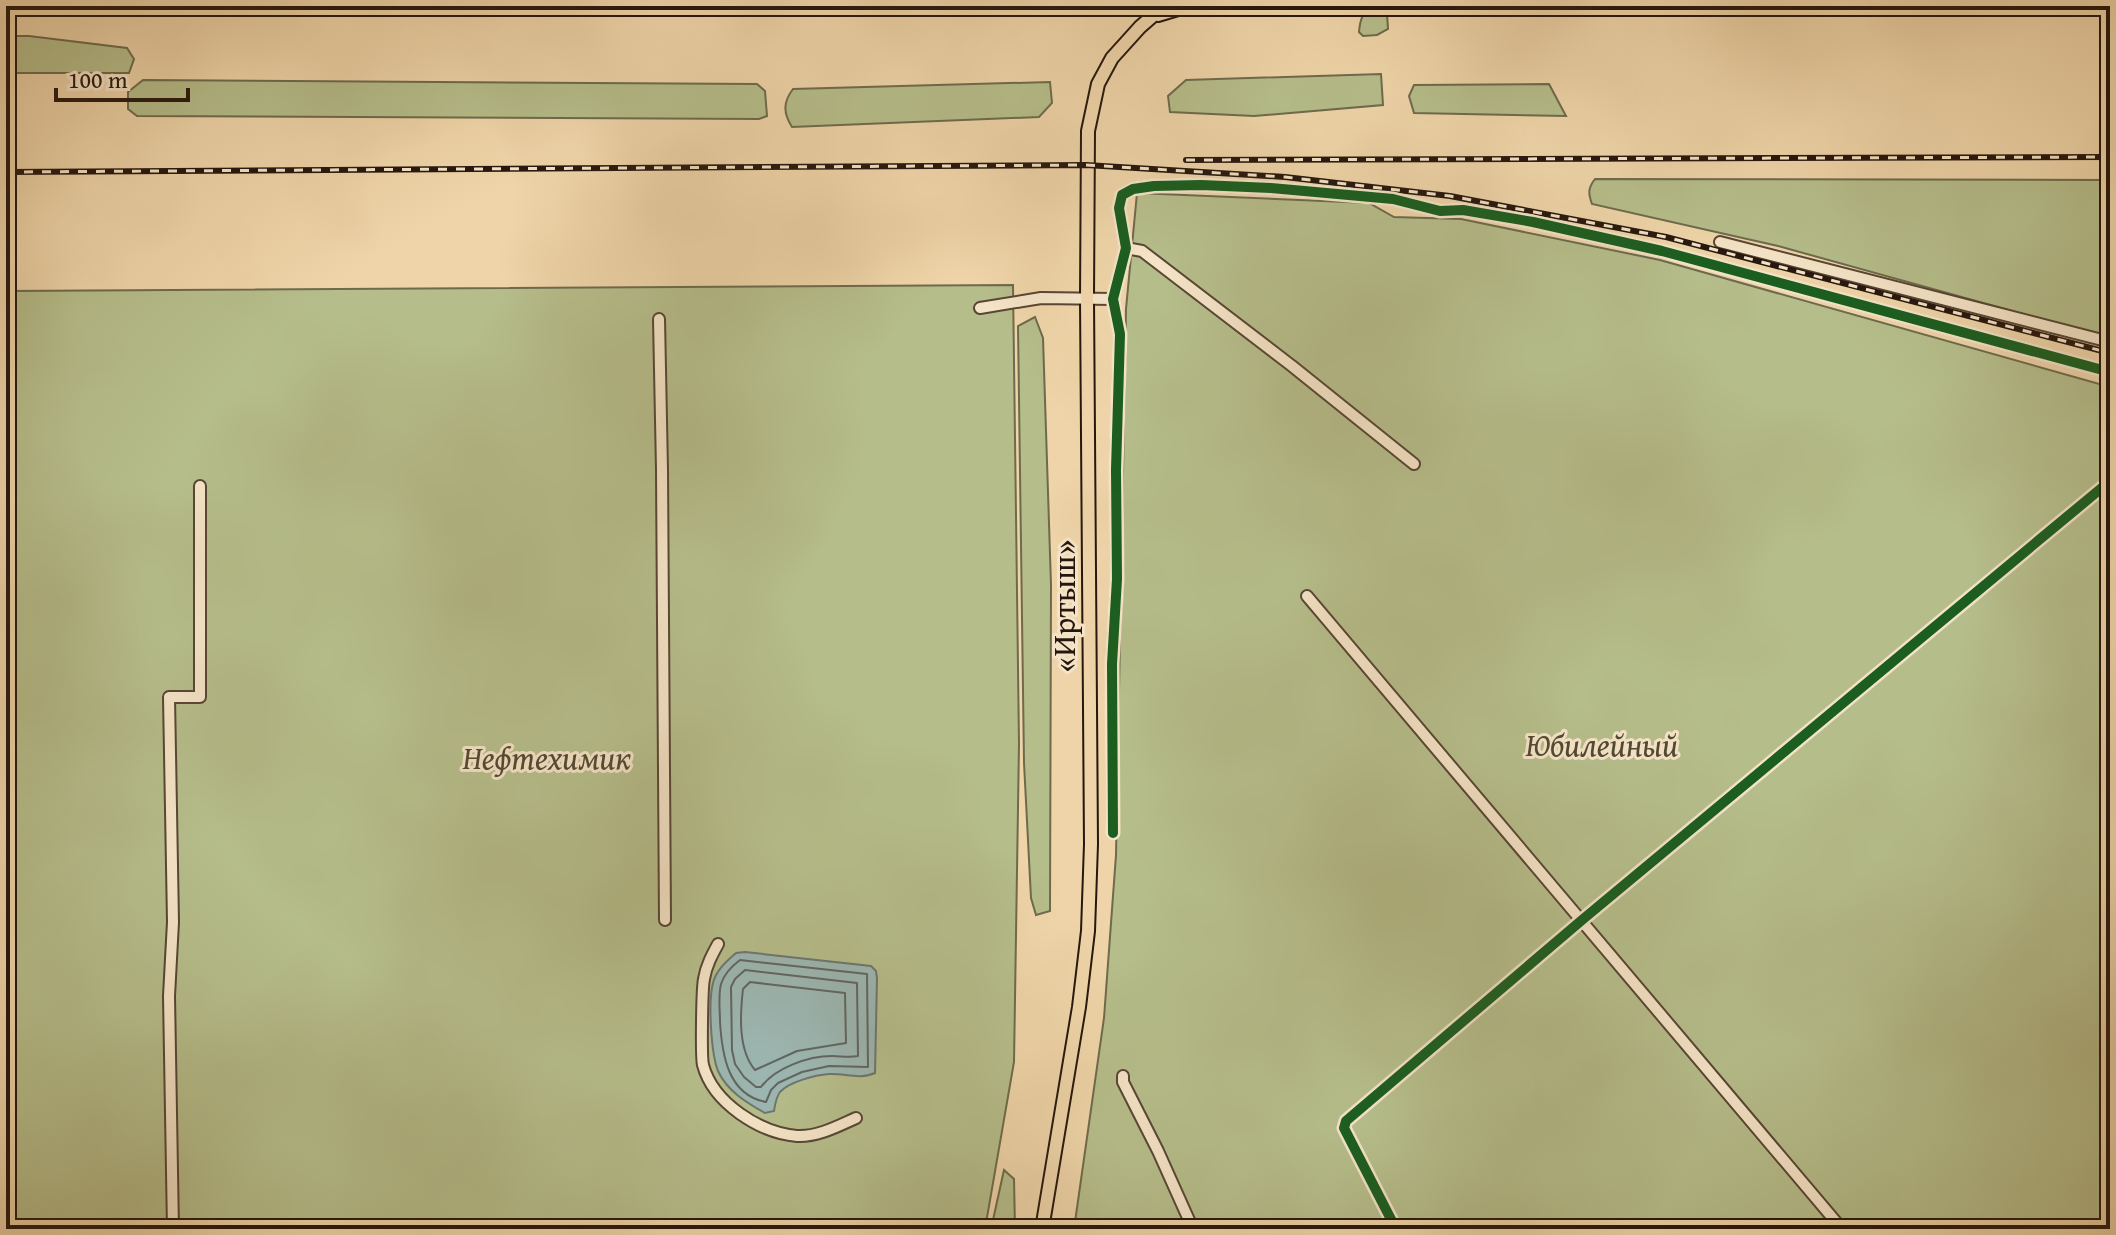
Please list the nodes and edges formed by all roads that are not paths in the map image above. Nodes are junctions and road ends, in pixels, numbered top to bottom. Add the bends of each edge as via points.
1 (1162, 6) edge
2 (1188, 6) edge
3 (1148, 19) junction
4 (1720, 242) dead end
5 (1126, 248) junction
6 (1087, 299) junction
7 (1113, 299) junction
8 (980, 308) dead end
9 (659, 319) dead end
10 (2110, 342) edge
11 (2110, 372) edge
12 (1414, 464) dead end
13 (2110, 481) edge
14 (200, 486) dead end
15 (1307, 596) dead end
16 (1113, 833) dead end
17 (665, 920) dead end
18 (1582, 920) junction
19 (718, 944) dead end
20 (1123, 1076) dead end
21 (856, 1118) dead end
22 (173, 1229) edge
23 (1042, 1229) edge
24 (1193, 1229) edge
25 (1396, 1229) edge
26 (1842, 1229) edge

1 - 3 main road, «Иртыш»
2 - 3 main road
3 - 6 main road, «Иртыш» via 1112,58 1090,113
4 - 10 street
5 - 7 street
5 - 11 street via 1119,208 1122,195 1133,189 1201,185 1393,199 1662,251
5 - 12 street via 1142,251
6 - 7 street
6 - 8 street via 1041,298
6 - 23 main road, «Иртыш» via 1088,931
7 - 16 street via 1120,334
9 - 17 street
13 - 18 street
14 - 22 street via 200,697 169,697
15 - 18 street
18 - 25 street via 1344,1123
18 - 26 street
19 - 21 street via 703,981 703,1065 718,1092 739,1115 799,1136
20 - 24 street

